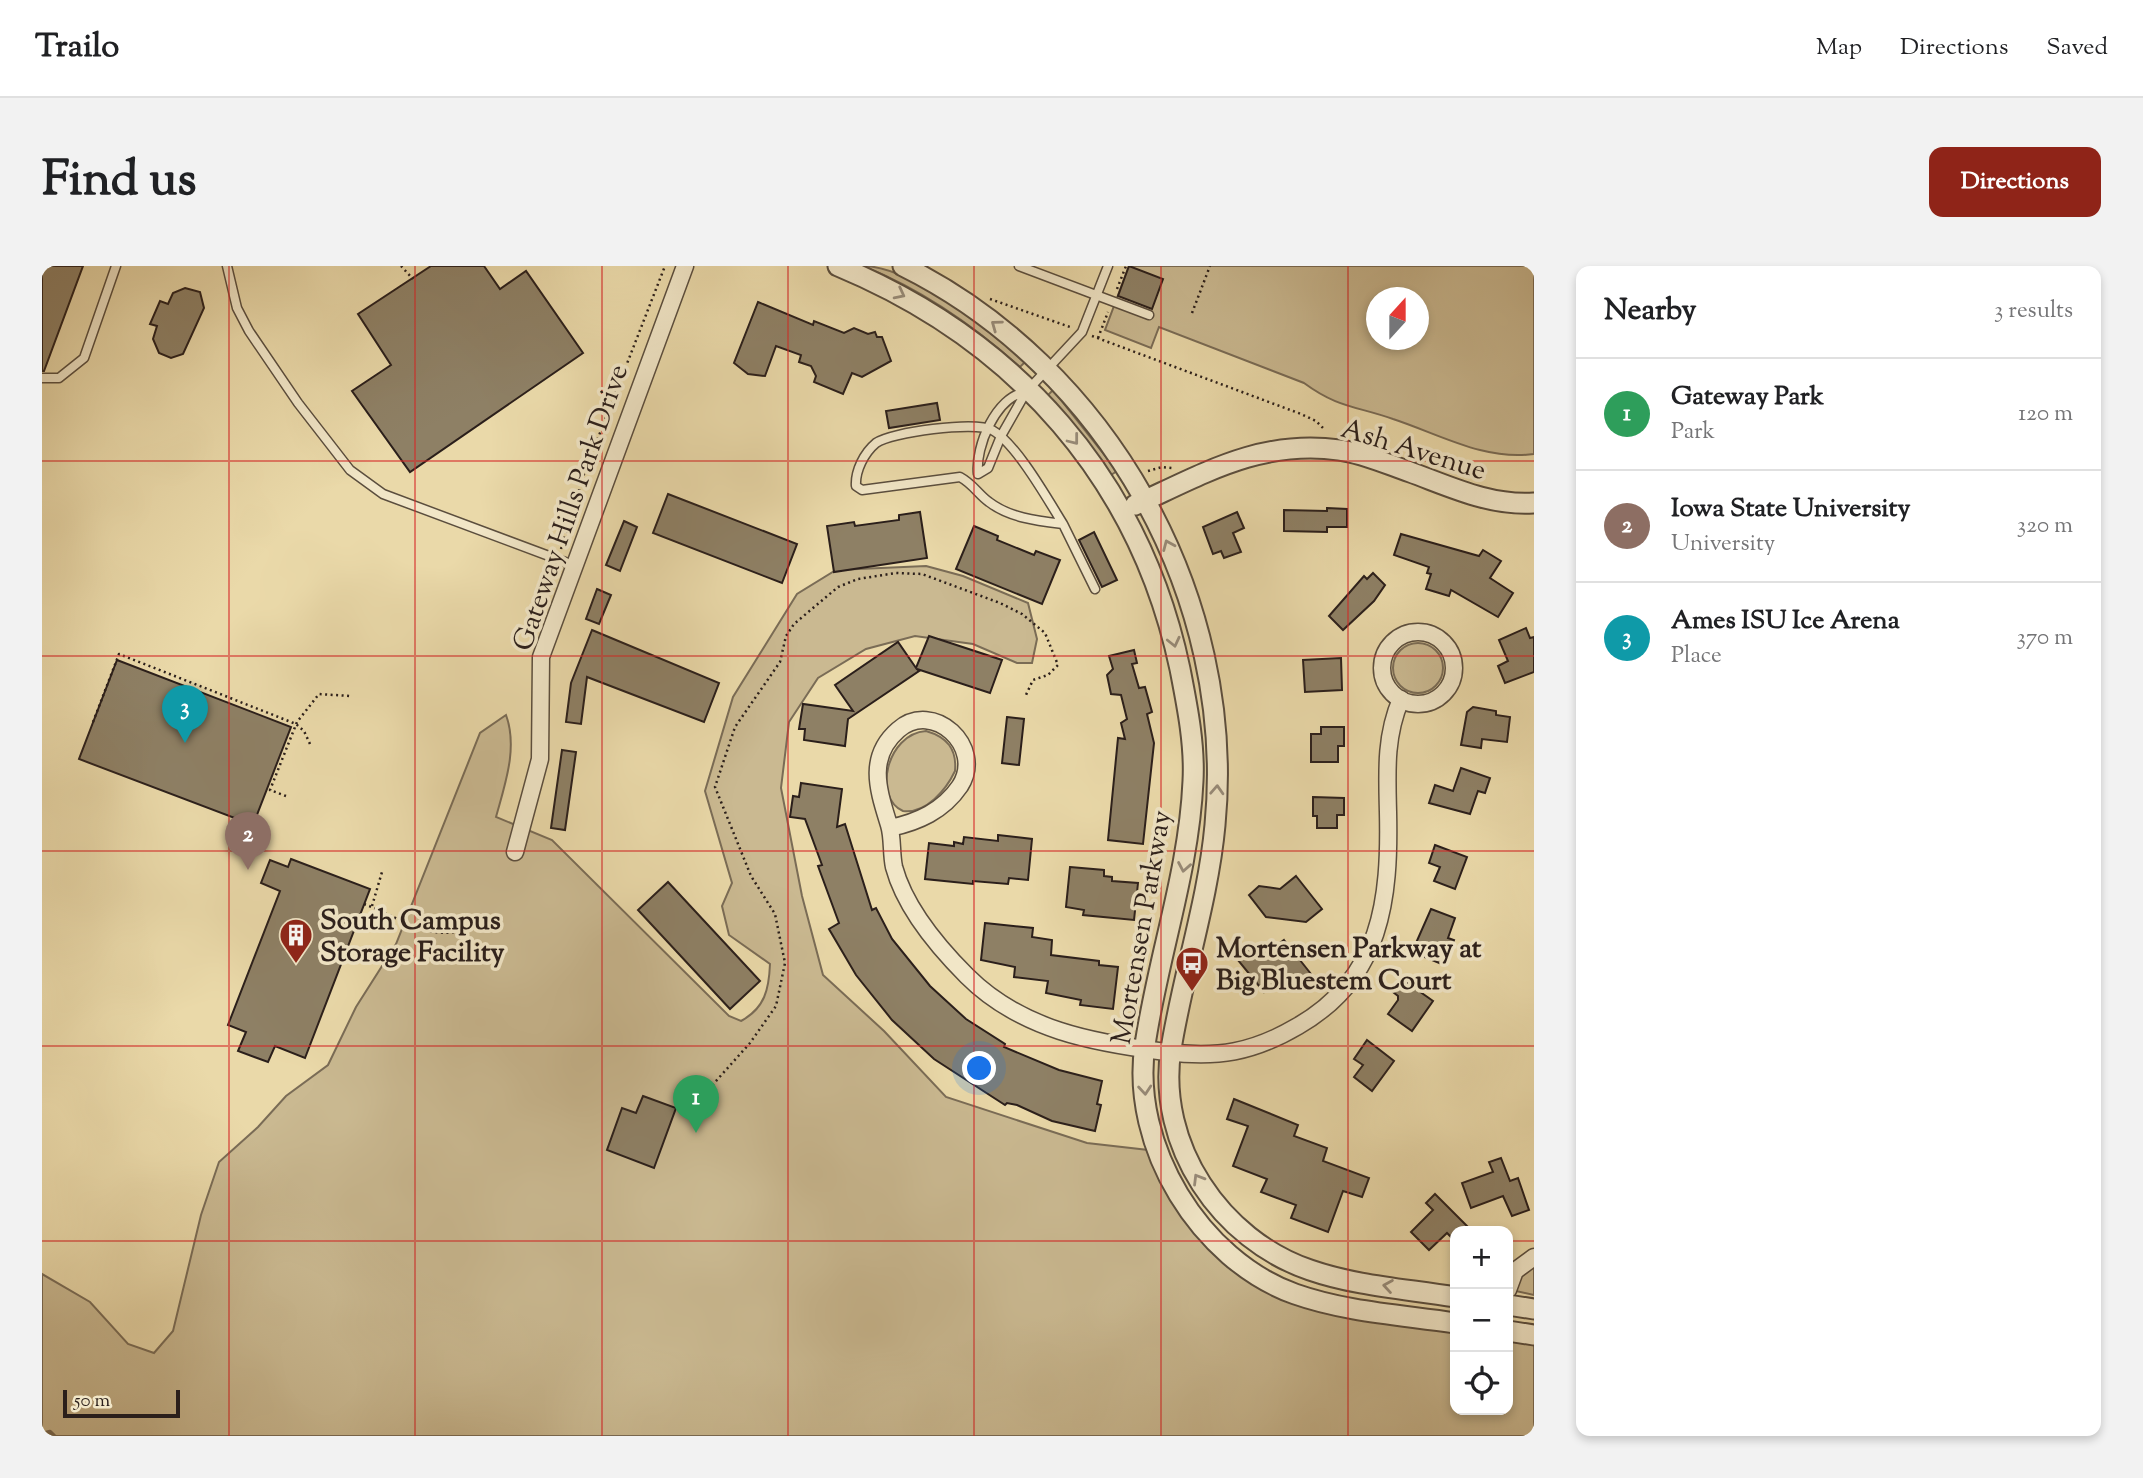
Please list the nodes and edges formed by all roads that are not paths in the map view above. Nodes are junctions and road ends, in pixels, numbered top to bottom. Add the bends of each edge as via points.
1 (116, 266) edge
2 (227, 266) edge
3 (685, 266) edge
4 (838, 266) edge
5 (903, 266) edge
6 (1019, 266) edge
7 (1108, 266) edge
8 (1097, 295) junction
9 (1149, 314) dead end
10 (1048, 369) junction
11 (42, 378) edge
12 (1028, 390) junction
13 (989, 428) junction
14 (1000, 436) junction
15 (978, 474) junction
16 (973, 484) junction
17 (1146, 500) junction
18 (1534, 503) edge
19 (1122, 511) junction
20 (1063, 524) junction
21 (573, 565) junction
22 (1095, 589) dead end
23 (1401, 699) junction
24 (890, 828) junction
25 (515, 852) dead end
26 (1144, 1049) junction
27 (1170, 1053) junction
28 (1534, 1257) edge
29 (1508, 1289) edge
30 (1450, 1296) edge
31 (1513, 1306) edge
32 (1534, 1309) edge
33 (1450, 1322) edge
34 (1513, 1332) edge
35 (1534, 1335) edge

1 - 11 lane via 84,358 59,378
2 - 21 lane via 237,308 249,331 350,470 383,494
3 - 21 street, Gateway Hills Park Drive
4 -> 12 street, Mortensen Parkway via 940,317
10 -> 5 street, Mortensen Parkway via 1001,328
6 - 8 lane
7 - 8 lane
8 - 9 lane
8 - 10 lane via 1082,332
10 - 12 lane
10 - 17 street, Mortensen Parkway via 1116,452
12 - 13 lane via 1010,397
12 - 14 lane
12 -> 19 street, Mortensen Parkway via 1093,464
13 - 14 lane
13 - 15 lane via 976,461
13 - 16 lane via 957,427 889,437 876,443 855,474 862,490 960,477
14 - 15 lane via 988,468
14 - 20 lane
15 - 16 lane
16 - 20 lane via 990,503 1027,520
17 - 18 street, Ash Avenue via 1227,463 1288,447 1340,450 1486,500
17 - 19 street, Ash Avenue
27 -> 17 street, Mortensen Parkway via 1209,866 1218,775 1209,681 1197,625 1172,554
19 -> 26 street, Mortensen Parkway via 1144,553 1173,635 1190,722 1194,776 1185,865
20 - 22 lane
21 - 25 street, Gateway Hills Park Drive via 541,657 540,759
23 - 23 street via 1385,682 1387,650 1394,641 1415,632 1437,637 1452,656 1452,680 1436,699 1425,703
23 - 27 street via 1391,722 1387,758 1387,886 1366,959 1316,1016 1283,1035 1255,1048 1221,1055
24 - 24 street via 876,780 888,743 898,729 914,722 927,720 950,728 964,747 968,763 964,779 939,809
24 - 26 street via 895,869 905,892 947,956 972,980 1009,1008 1054,1031
26 - 27 street
26 -> 33 street, Mortensen Parkway via 1146,1112 1157,1151 1200,1225 1227,1252 1293,1293 1336,1306
30 -> 27 street, Mortensen Parkway via 1310,1270 1276,1256 1245,1235 1218,1209 1188,1160 1172,1107
28 - 29 street via 1515,1271
31 - 32 street
34 - 35 street

